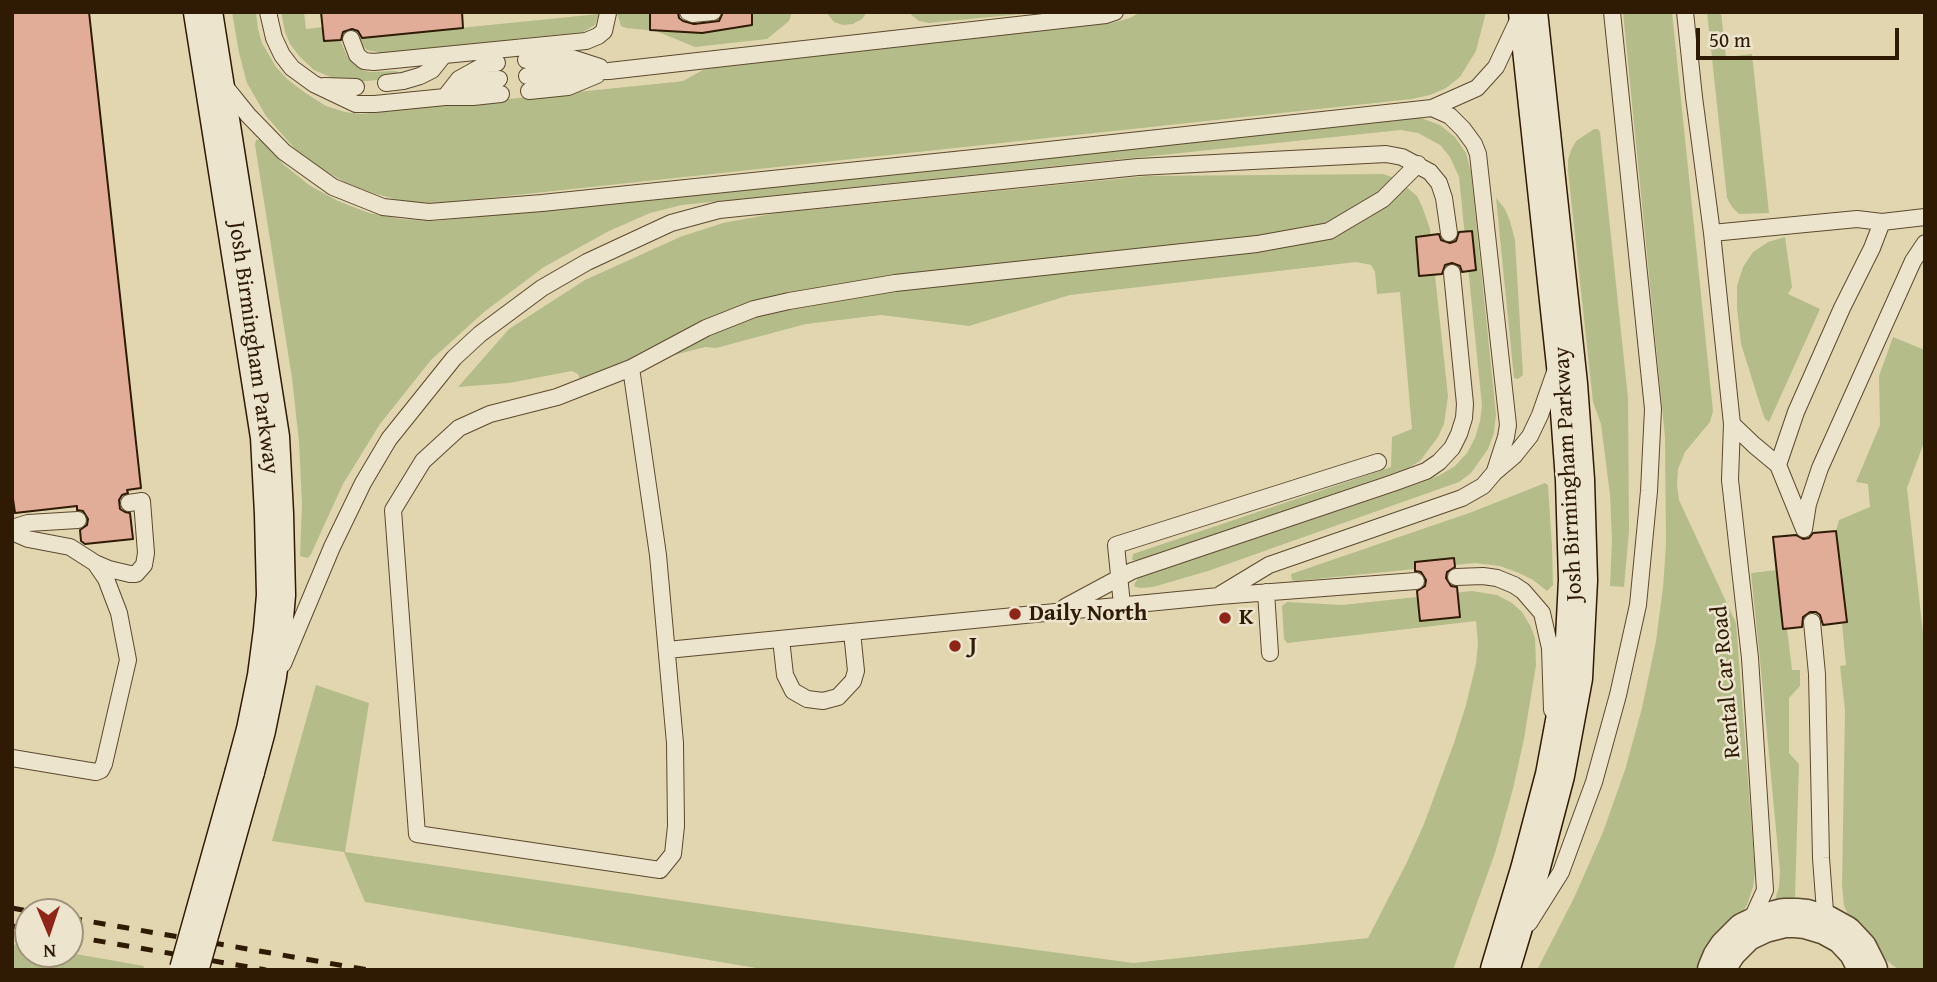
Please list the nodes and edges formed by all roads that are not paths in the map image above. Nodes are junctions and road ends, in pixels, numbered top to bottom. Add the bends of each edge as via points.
1 (203, 12) edge
2 (268, 12) edge
3 (688, 12) edge
4 (713, 12) edge
5 (1115, 12) edge
6 (1521, 12) edge
7 (1528, 12) edge
8 (1612, 12) edge
9 (1685, 12) edge
10 (608, 13) edge
11 (1087, 15) edge
12 (351, 38) dead end
13 (444, 55) junction
14 (212, 69) junction
15 (609, 71) junction
16 (386, 83) dead end
17 (314, 85) junction
18 (356, 87) dead end
19 (445, 97) junction
20 (1432, 108) junction
21 (1418, 164) junction
22 (1925, 217) edge
23 (1882, 222) junction
24 (1448, 233) dead end
25 (1712, 233) junction
26 (1925, 243) edge
27 (1452, 273) dead end
28 (1564, 349) junction
29 (631, 369) junction
30 (1732, 424) junction
31 (1378, 462) dead end
32 (1778, 464) junction
33 (1494, 473) junction
34 (129, 503) dead end
35 (78, 520) dead end
36 (12, 530) edge
37 (95, 563) junction
38 (1456, 577) dead end
39 (1119, 579) junction
40 (1416, 581) dead end
41 (1266, 592) junction
42 (1219, 596) junction
43 (1122, 605) junction
44 (1058, 611) junction
45 (1812, 622) dead end
46 (852, 632) junction
47 (781, 639) junction
48 (667, 650) junction
49 (1270, 653) dead end
50 (256, 730) junction
51 (12, 758) edge
52 (1555, 775) junction
53 (1826, 925) junction
54 (1745, 932) junction
55 (1501, 967) edge
56 (189, 970) edge
57 (1717, 970) edge
58 (1868, 970) edge

1 - 14 main road, Josh Birmingham Parkway
2 - 17 lane via 282,55
3 - 4 lane
5 - 11 lane
6 - 20 lane via 1496,67 1477,88
7 - 28 main road, Josh Birmingham Parkway
8 - 55 lane via 1653,409 1637,605 1594,782 1561,872
9 - 25 lane, Rental Car Road
10 - 13 lane via 604,31 586,41
11 - 15 lane
12 - 13 lane via 364,61
13 - 16 lane via 420,76
14 - 20 lane via 284,152 333,187 383,207 429,212
14 - 50 main road, Josh Birmingham Parkway via 270,436 275,595
15 - 15 lane via 568,87 528,76 566,56
17 - 18 lane
17 - 19 lane via 356,104
19 - 19 lane via 459,79 486,64 499,79 473,97
20 - 33 lane via 1450,116 1478,154 1508,425
21 - 24 lane via 1439,183
21 - 29 lane via 1383,199 1329,232 1257,244 895,283 789,301 706,328
21 - 50 lane via 1385,154 1138,166 719,210 671,223 587,262 542,288 480,334 454,358 389,439 346,518
22 - 23 lane
23 - 25 lane via 1857,219
23 - 32 lane via 1796,412
25 - 30 lane, Rental Car Road
26 - 32 lane via 1820,468 1804,529
27 - 39 lane via 1465,404 1459,434 1439,462 1426,471
28 - 33 lane via 1530,436
28 - 52 main road, Josh Birmingham Parkway via 1578,580 1573,678
29 - 48 lane
29 - 48 lane via 459,428 423,461 393,510 417,834 660,870 673,854 676,826
30 - 32 lane
30 - 54 lane, Rental Car Road via 1730,480 1749,658 1765,890
31 - 39 lane via 1116,545
33 - 42 lane via 1462,498 1269,565
34 - 37 lane via 142,501 144,565 130,574
35 - 36 lane via 28,523
36 - 37 lane via 28,539 71,547
37 - 51 lane via 119,613 128,660 104,764 96,772
38 - 52 lane via 1483,576 1514,585 1542,613 1549,648
39 - 43 lane
39 - 44 lane
40 - 41 lane
41 - 42 lane
41 - 49 lane
42 - 43 lane
43 - 44 lane
44 - 46 lane
45 - 53 lane
46 - 47 lane
46 - 47 lane via 853,681 838,697 823,701 793,691 785,675
47 - 48 lane
50 - 56 main road, Josh Birmingham Parkway, bridge
52 - 55 main road, Josh Birmingham Parkway
53 - 54 main road via 1784,918
53 - 58 main road via 1852,943
54 - 57 main road via 1721,958

